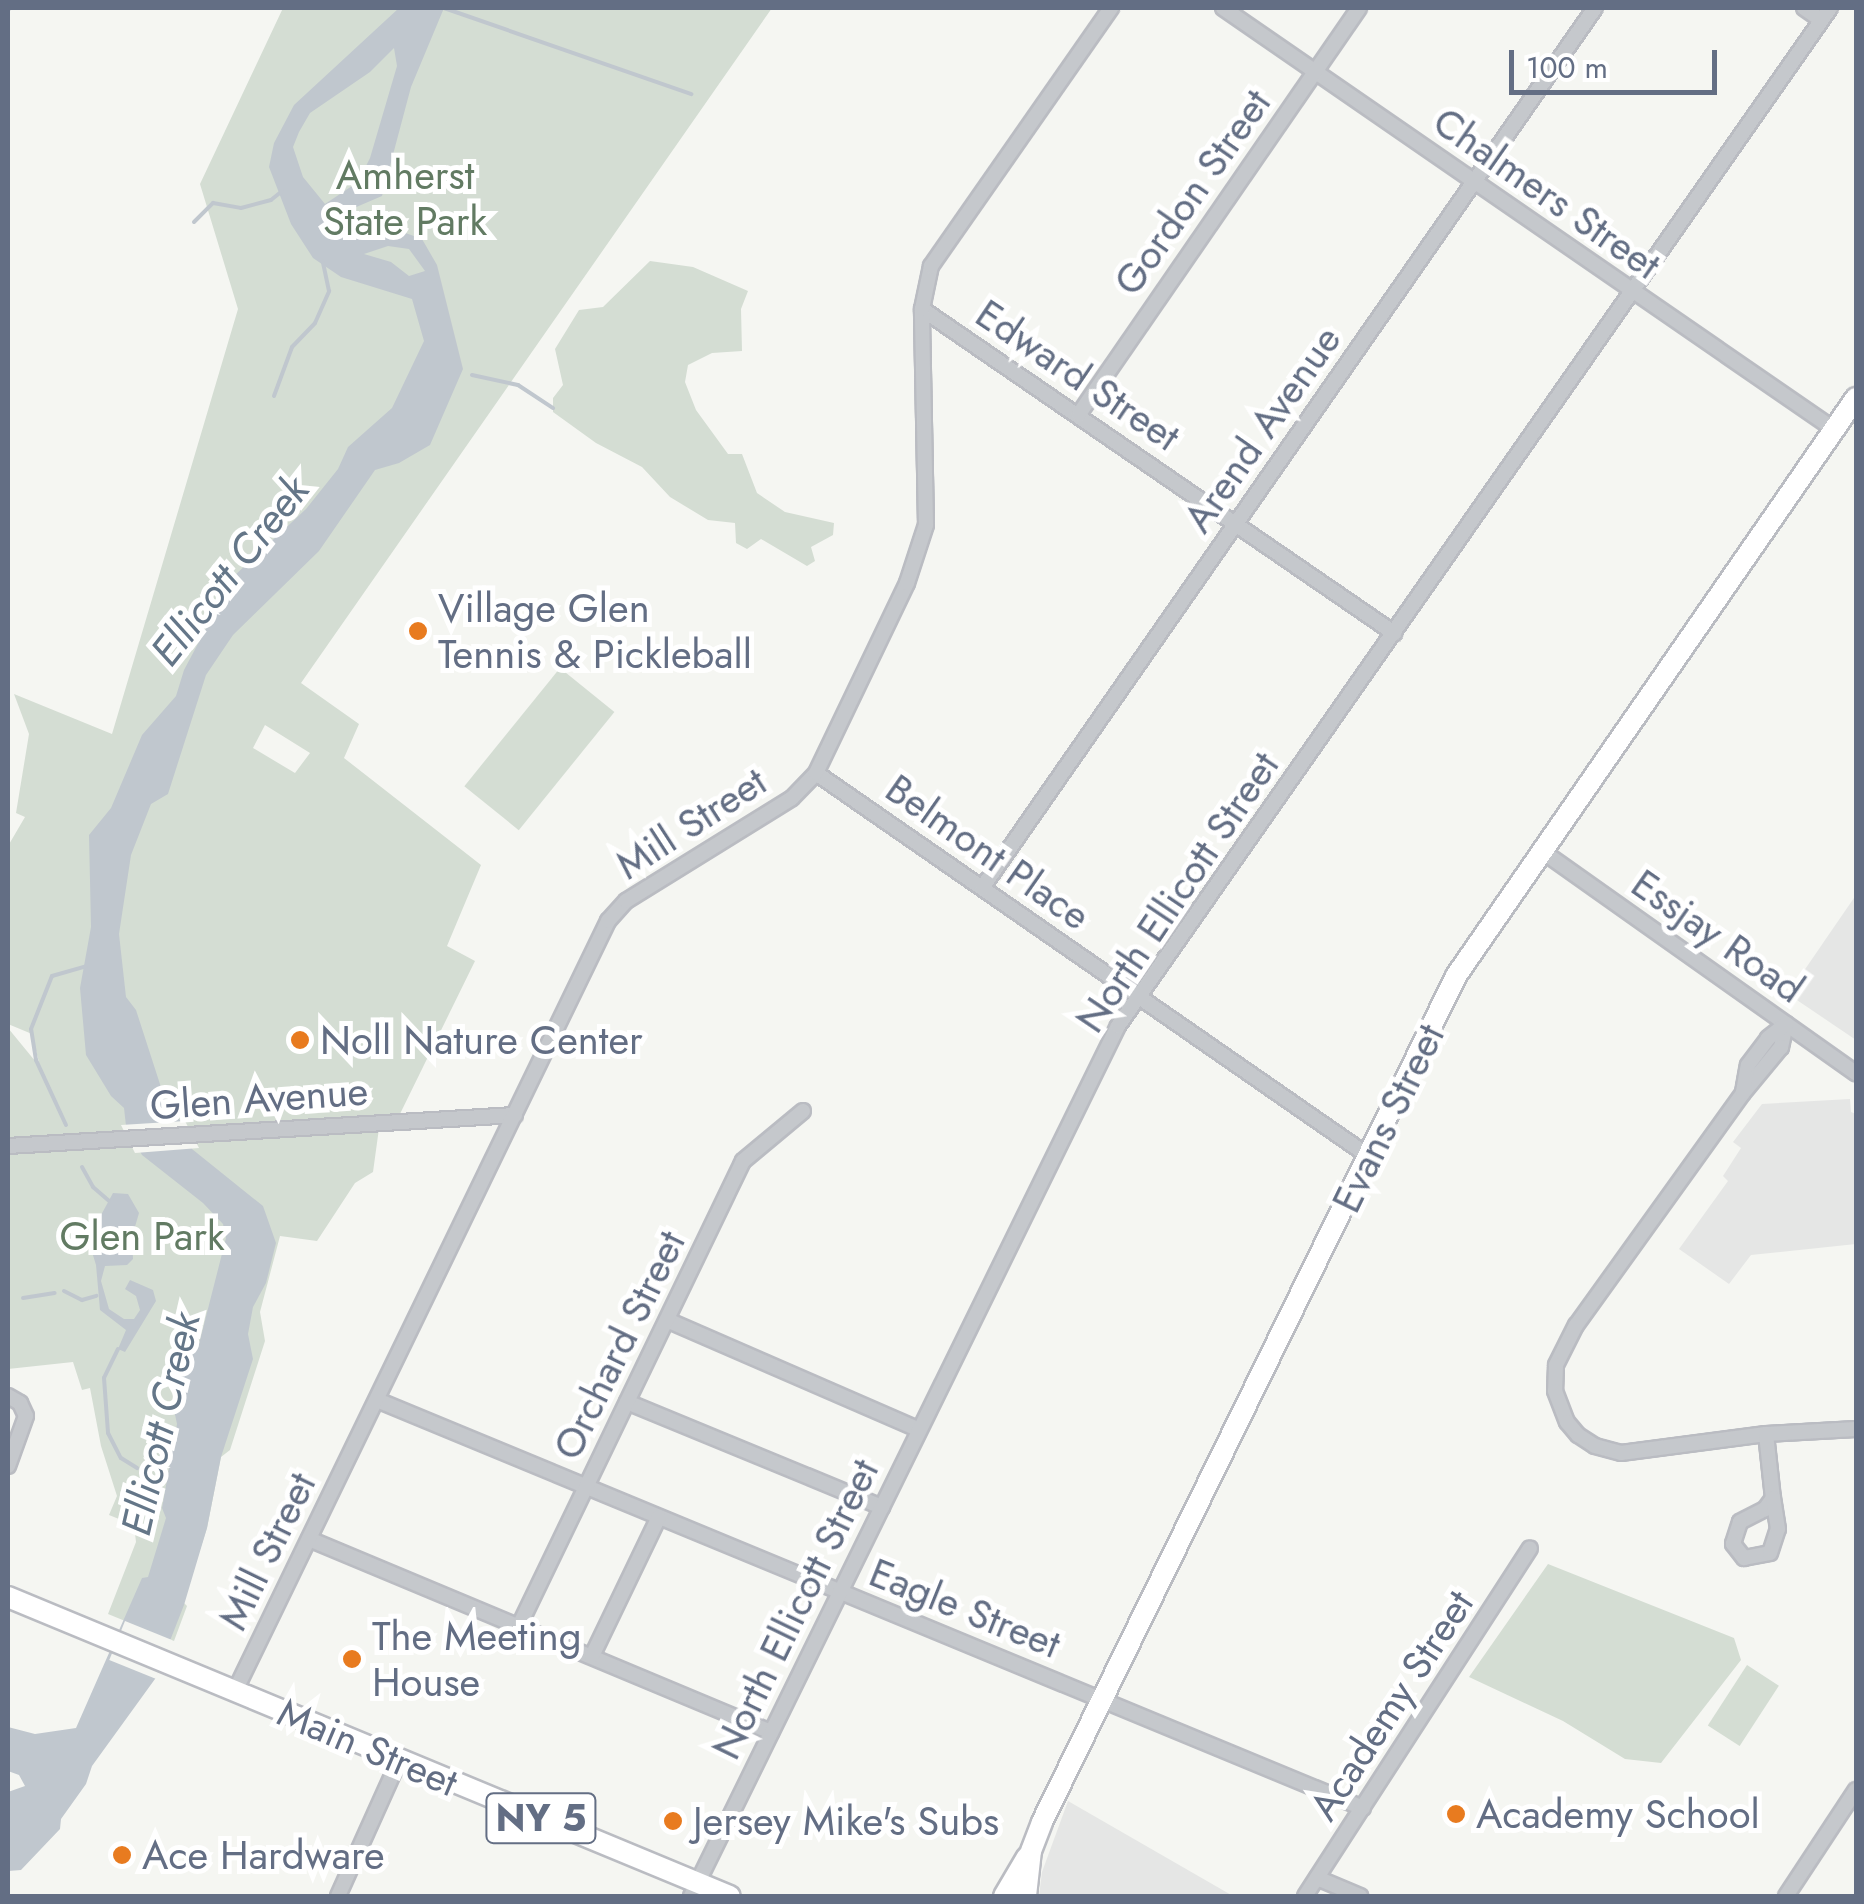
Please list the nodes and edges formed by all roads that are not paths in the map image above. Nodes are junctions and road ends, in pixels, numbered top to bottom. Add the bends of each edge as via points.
1 (1111, 8) edge
2 (1223, 8) edge
3 (1359, 8) edge
4 (1595, 8) edge
5 (1804, 8) edge
6 (1826, 14) edge
7 (1315, 72) junction
8 (1474, 182) junction
9 (1632, 292) junction
10 (922, 309) junction
11 (1856, 398) edge
12 (1078, 414) junction
13 (1835, 430) junction
14 (1237, 523) junction
15 (1394, 632) junction
16 (816, 772) junction
17 (1542, 851) junction
18 (982, 888) junction
19 (1140, 996) junction
20 (1786, 1024) junction
21 (1856, 1073) edge
22 (803, 1111) dead end
23 (515, 1115) junction
24 (8, 1146) edge
25 (1370, 1157) junction
26 (667, 1320) junction
27 (8, 1396) edge
28 (376, 1400) junction
29 (628, 1402) junction
30 (1856, 1428) edge
31 (918, 1430) junction
32 (1766, 1434) junction
33 (8, 1466) edge
34 (587, 1487) junction
35 (1774, 1498) dead end
36 (882, 1507) junction
37 (659, 1517) junction
38 (308, 1539) junction
39 (1530, 1548) dead end
40 (840, 1592) junction
41 (8, 1597) edge
42 (519, 1626) junction
43 (592, 1656) junction
44 (235, 1691) junction
45 (1102, 1700) junction
46 (771, 1732) junction
47 (399, 1760) junction
48 (1856, 1790) edge
49 (1363, 1808) junction
50 (1031, 1851) junction
51 (1317, 1878) junction
52 (695, 1890) edge
53 (338, 1896) edge
54 (730, 1896) edge
55 (1004, 1896) edge
56 (1026, 1896) edge
57 (1305, 1896) edge
58 (1360, 1896) edge
59 (1786, 1896) edge

1 - 10 street, Mill Street via 930,266
2 - 7 street, Chalmers Street
3 - 7 street, Gordon Street
4 - 8 street, Arend Avenue
5 - 6 street
6 - 9 street, North Ellicott Street
7 - 8 street, Chalmers Street
7 - 12 street, Gordon Street
8 - 9 street, Chalmers Street
8 - 14 street, Arend Avenue
9 - 13 street, Chalmers Street
9 - 15 street, North Ellicott Street
10 - 12 street, Edward Street
10 - 16 street, Mill Street via 926,524 908,583
11 - 13 street, Evans Street
12 - 14 street, Edward Street
13 - 17 street, Evans Street
14 - 15 street, Edward Street
14 - 18 street, Arend Avenue
15 - 19 street, North Ellicott Street
16 - 18 street, Belmont Place
16 - 23 street, Mill Street via 792,798 626,901 608,921
17 - 20 street, Essjay Road
17 - 25 street, Evans Street via 1456,976
18 - 19 street, Belmont Place
19 - 25 street, Belmont Place
19 - 31 street, North Ellicott Street via 1118,1026
20 - 21 street, Essjay Road
20 - 32 street via 1782,1047 1576,1325 1556,1365 1555,1391 1567,1422 1607,1450
22 - 26 street, Orchard Street via 743,1161
23 - 24 street, Glen Avenue
23 - 28 street, Mill Street
25 - 45 street, Evans Street
26 - 29 street, Orchard Street
26 - 31 street
27 - 33 street via 26,1416
28 - 34 street, Eagle Street
28 - 38 street, Mill Street
29 - 34 street, Orchard Street
29 - 36 street
30 - 32 street
31 - 36 street, North Ellicott Street
32 - 35 street
34 - 37 street, Eagle Street
34 - 42 street, Orchard Street
36 - 40 street, North Ellicott Street
37 - 40 street, Eagle Street
37 - 43 street
38 - 42 street
38 - 44 street, Mill Street
39 - 49 street, Academy Street
40 - 45 street, Eagle Street
40 - 46 street, North Ellicott Street
41 - 44 street, Main Street / NY 5
42 - 43 street
43 - 46 street
44 - 47 street, Main Street / NY 5
45 - 49 street, Eagle Street
45 - 50 street, Evans Street
46 - 52 street, North Ellicott Street
47 - 52 street, Main Street / NY 5
47 - 53 street
48 - 59 street
49 - 51 street, Academy Street
50 - 55 street
50 - 56 street, Evans Street
51 - 57 street, Academy Street
51 - 58 street
52 - 54 street, Main Street / NY 5

